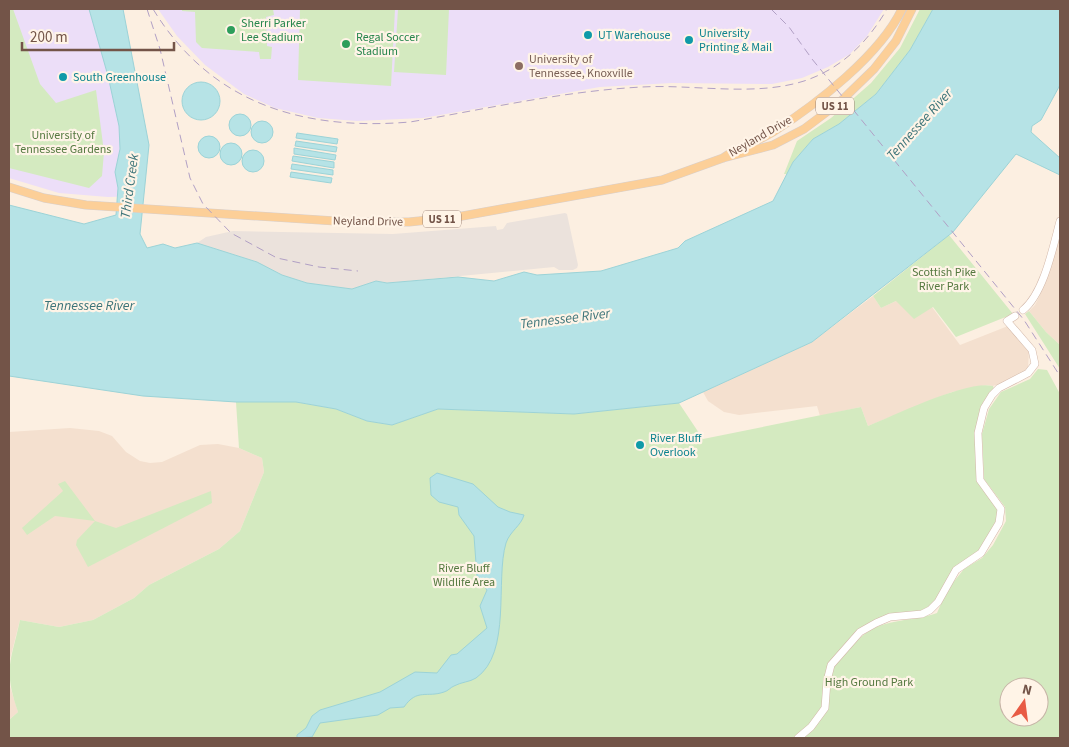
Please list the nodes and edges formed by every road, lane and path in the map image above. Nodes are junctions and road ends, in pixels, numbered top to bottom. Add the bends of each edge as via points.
1 (902, 9) edge
2 (912, 9) edge
3 (723, 158) junction
4 (9, 188) edge
5 (1060, 221) edge
6 (1023, 310) dead end
7 (1015, 316) dead end
8 (798, 738) edge

1 - 3 main road, Neyland Drive / US 11 via 880,44 817,100 773,132
2 - 3 main road, Neyland Drive / US 11 via 881,62 824,115 773,145
3 - 4 main road, Neyland Drive / US 11 via 632,187 457,217 409,222 351,222 109,207 59,201
5 - 6 street via 1038,291
7 - 8 street via 1007,321 1029,346 1035,360 1033,369 992,395 984,408 978,433 980,480 1001,508 999,523 981,553 956,570 930,610 922,614 890,617 860,632 832,665 825,708

